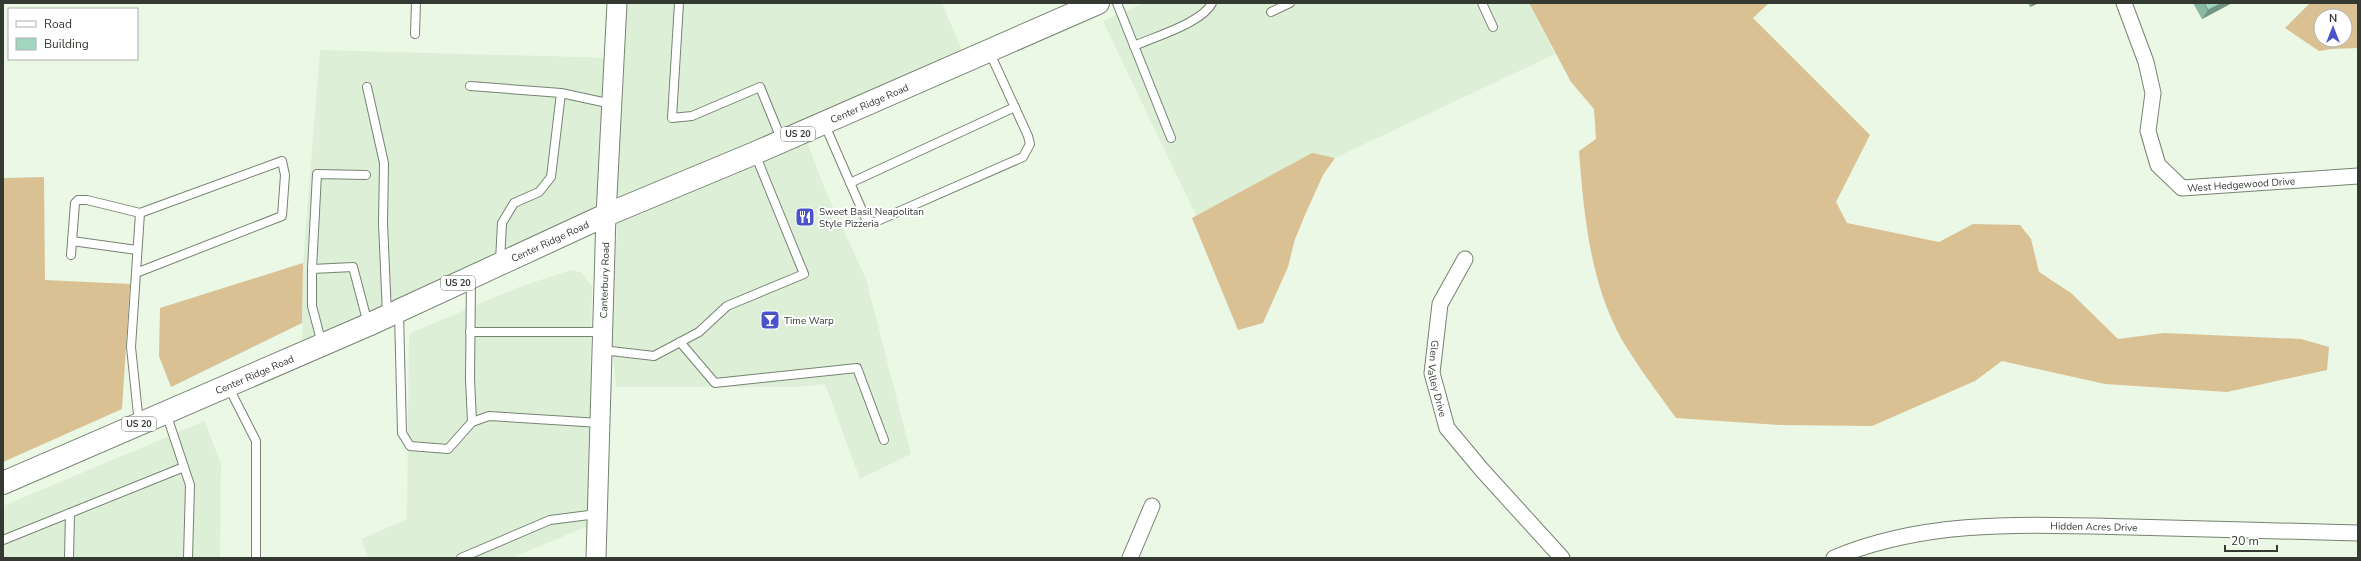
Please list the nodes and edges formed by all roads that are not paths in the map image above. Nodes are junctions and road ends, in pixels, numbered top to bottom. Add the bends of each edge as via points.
1 (416, 3) edge
2 (617, 3) edge
3 (679, 3) edge
4 (1098, 3) edge
5 (1117, 3) edge
6 (1212, 3) edge
7 (1290, 3) edge
8 (1482, 3) edge
9 (2124, 3) edge
10 (1271, 12) dead end
11 (1493, 27) dead end
12 (415, 34) dead end
13 (1134, 46) junction
14 (989, 51) junction
15 (470, 86) dead end
16 (367, 87) dead end
17 (560, 92) junction
18 (612, 104) junction
19 (1015, 107) junction
20 (824, 123) junction
21 (1171, 138) dead end
22 (782, 141) junction
23 (754, 153) junction
24 (366, 175) dead end
25 (2358, 176) edge
26 (850, 183) junction
27 (140, 213) junction
28 (606, 215) junction
29 (72, 241) junction
30 (137, 250) junction
31 (71, 255) dead end
32 (1465, 259) dead end
33 (499, 264) junction
34 (312, 269) junction
35 (136, 273) junction
36 (471, 277) junction
37 (384, 317) junction
38 (470, 332) junction
39 (602, 341) junction
40 (680, 342) junction
41 (322, 344) junction
42 (228, 385) junction
43 (166, 413) junction
44 (472, 422) junction
45 (600, 423) junction
46 (139, 424) junction
47 (884, 440) dead end
48 (184, 467) junction
49 (3, 483) edge
50 (1152, 506) dead end
51 (70, 513) junction
52 (597, 514) junction
53 (2358, 533) edge
54 (3, 540) edge
55 (69, 558) edge
56 (188, 558) edge
57 (256, 558) edge
58 (461, 558) edge
59 (596, 558) edge
60 (1130, 558) edge
61 (1562, 558) edge
62 (1834, 558) edge

1 - 12 lane
2 - 18 street, Canterbury Road
3 - 22 lane via 672,118 692,116 760,87
4 - 14 main road, Center Ridge Road / US 20
5 - 13 lane
6 - 13 lane via 1192,21
7 - 10 lane
8 - 11 lane
9 - 25 street, West Hedgewood Drive via 2146,62 2153,93 2148,131 2158,165 2182,188
13 - 21 lane
14 - 19 lane
14 - 20 main road, Center Ridge Road / US 20
15 - 17 lane
16 - 37 lane via 384,163
17 - 18 lane
17 - 33 lane via 551,177 539,192 514,203 502,223
18 - 28 street, Canterbury Road
19 - 26 lane
19 - 26 lane via 1030,144 1023,157 875,222 870,222 865,217
20 - 22 main road, Center Ridge Road / US 20
20 - 26 lane
22 - 23 main road, Center Ridge Road / US 20
23 - 28 main road, Center Ridge Road / US 20
23 - 40 lane via 804,274 727,306 699,332
24 - 34 lane via 317,174
27 - 29 lane via 78,200 75,203
27 - 30 lane
27 - 35 lane via 282,161 285,175 282,216
28 - 33 main road, Center Ridge Road / US 20
28 - 39 street, Canterbury Road
29 - 30 lane
29 - 31 lane
30 - 35 lane
32 - 61 street, Glen Valley Drive via 1440,304 1432,373 1447,428
33 - 36 main road, Center Ridge Road / US 20
34 - 37 lane via 353,267
34 - 41 lane via 312,306
35 - 46 lane via 131,347
36 - 37 main road, Center Ridge Road / US 20
36 - 38 lane
37 - 41 main road, Center Ridge Road / US 20
37 - 44 lane via 402,433 410,446 448,449
38 - 39 lane
38 - 44 lane
39 - 40 lane via 654,356
39 - 45 street, Canterbury Road
40 - 47 lane via 715,383 857,368
41 - 42 main road, Center Ridge Road / US 20
42 - 43 main road, Center Ridge Road / US 20
42 - 57 lane via 256,441
43 - 46 main road, Center Ridge Road / US 20
43 - 48 lane
44 - 45 lane via 489,416
45 - 52 street, Canterbury Road
46 - 49 main road, Center Ridge Road / US 20
48 - 51 lane
48 - 56 lane via 192,497
50 - 60 street
51 - 54 lane
51 - 55 lane
52 - 58 lane via 550,520
52 - 59 street, Canterbury Road
53 - 62 street, Hidden Acres Drive via 2013,524 1938,529 1863,545

